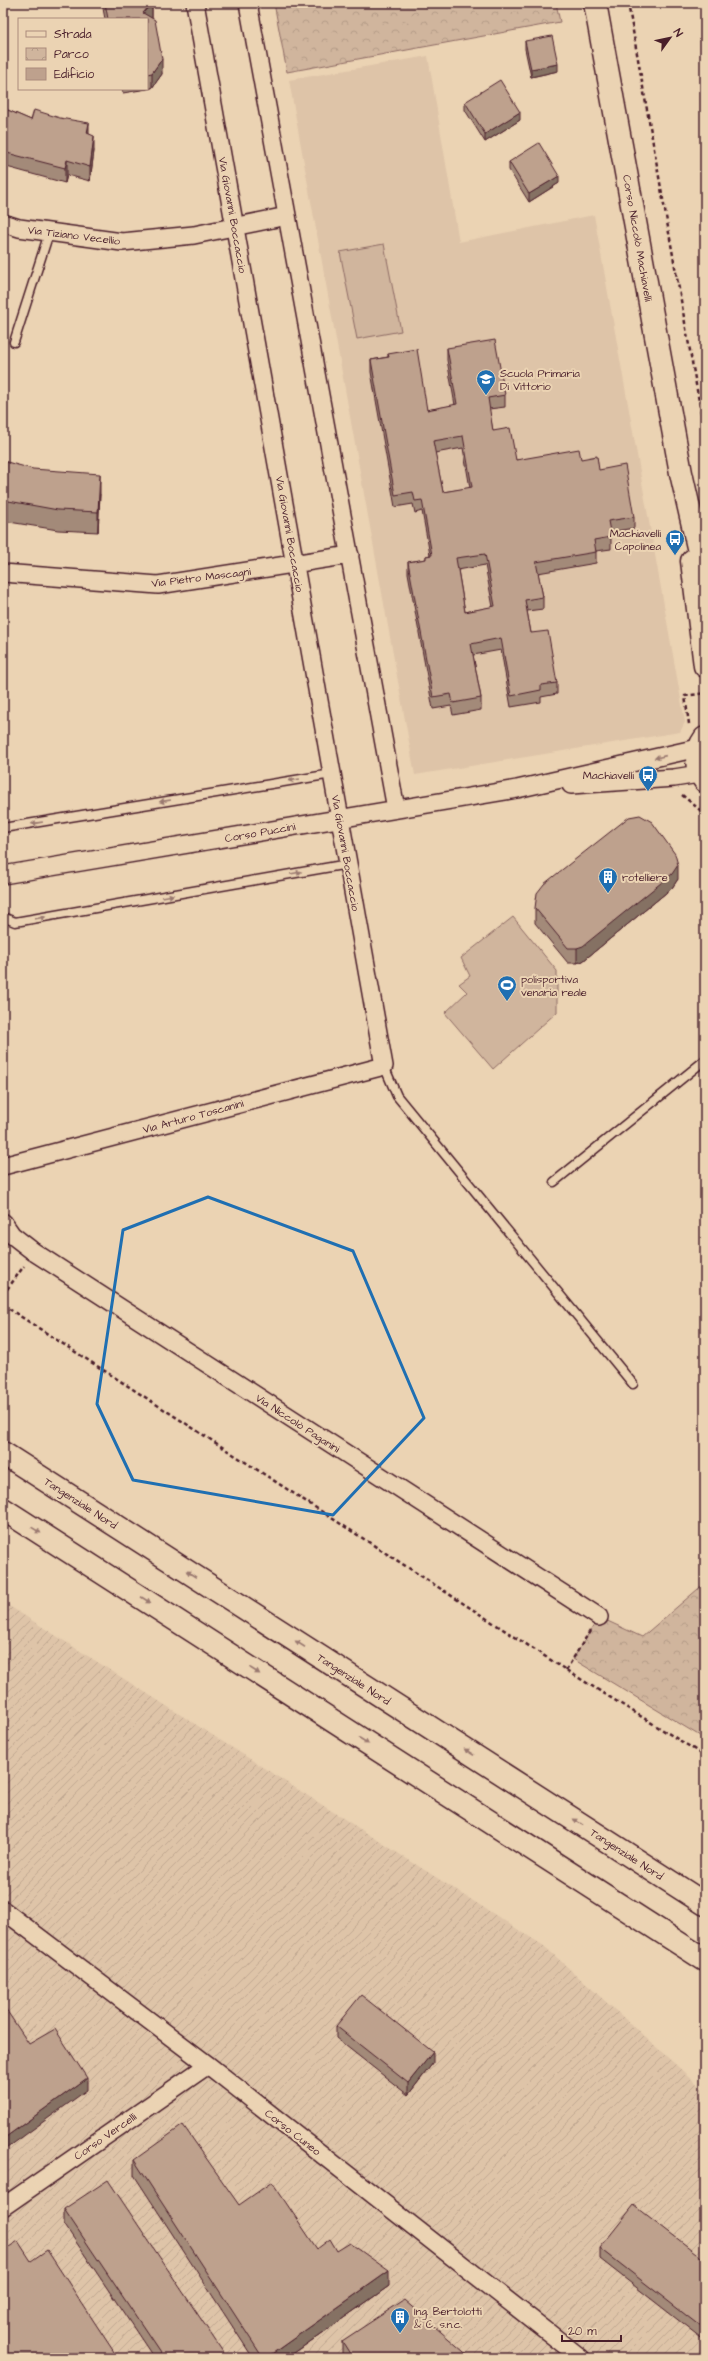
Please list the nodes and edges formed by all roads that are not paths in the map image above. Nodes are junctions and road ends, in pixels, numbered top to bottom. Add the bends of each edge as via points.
1 (196, 3) edge
2 (248, 3) edge
3 (595, 3) edge
4 (287, 216) junction
5 (3, 223) edge
6 (235, 226) junction
7 (49, 233) junction
8 (14, 342) dead end
9 (681, 472) junction
10 (350, 555) junction
11 (295, 564) junction
12 (3, 573) edge
13 (705, 578) edge
14 (705, 666) edge
15 (702, 743) edge
16 (332, 774) junction
17 (702, 777) edge
18 (517, 789) junction
19 (396, 809) junction
20 (340, 818) junction
21 (3, 828) edge
22 (348, 864) junction
23 (3, 875) edge
24 (3, 917) edge
25 (705, 1060) edge
26 (384, 1066) junction
27 (3, 1166) edge
28 (554, 1182) dead end
29 (3, 1222) edge
30 (633, 1384) dead end
31 (3, 1453) edge
32 (3, 1509) edge
33 (599, 1617) road end
34 (705, 1902) edge
35 (3, 1910) edge
36 (705, 1960) edge
37 (208, 2066) junction
38 (3, 2206) edge
39 (581, 2358) edge

1 - 6 street, Via Giovanni Boccaccio
2 - 4 street
3 - 9 main road, Corso Niccolò Machiavelli
4 - 6 street, Via Tiziano Vecellio
4 - 10 street
5 - 7 street, Via Tiziano Vecellio
6 - 7 street, Via Tiziano Vecellio via 194,235 122,242
6 - 11 street, Via Giovanni Boccaccio
7 - 8 lane
9 - 13 main road, Corso Niccolò Machiavelli
9 - 14 main road, Corso Niccolò Machiavelli
10 - 11 street, Via Pietro Mascagni
10 - 19 street
11 - 12 street, Via Pietro Mascagni via 158,585
11 - 16 street, Via Giovanni Boccaccio
15 - 17 main road via 696,760
15 -> 18 street
16 - 20 street, Via Giovanni Boccaccio
16 -> 21 lane
17 - 18 street
18 - 19 street, Corso Puccini
19 - 20 street, Corso Puccini
20 - 22 street, Via Giovanni Boccaccio
20 - 23 street, Corso Puccini
24 -> 22 lane via 15,922
22 - 26 street, Via Giovanni Boccaccio
25 - 28 lane
26 - 27 street, Via Arturo Toscanini
26 - 30 lane via 397,1096
29 - 33 street, Via Niccolò Paganini via 12,1234 34,1252
34 -> 31 main road, Tangenziale Nord via 676,1886
32 -> 36 main road
35 - 37 street, Corso Cuneo
37 - 38 street, Corso Vercelli
37 - 39 street, Corso Cuneo

